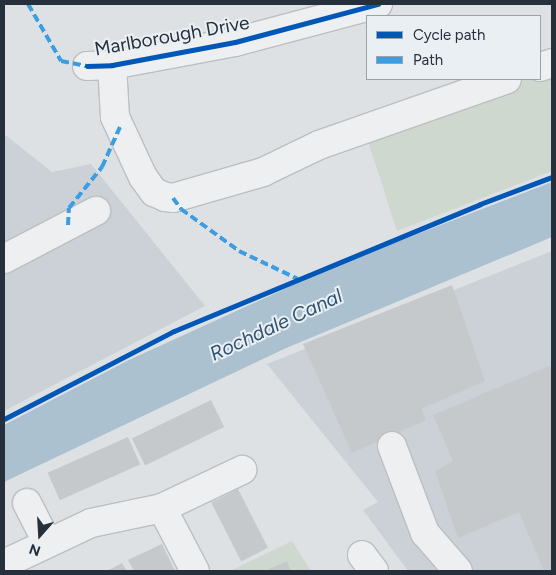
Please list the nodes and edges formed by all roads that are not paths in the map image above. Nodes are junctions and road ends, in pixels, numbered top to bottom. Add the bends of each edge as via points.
1 (378, 4) edge
2 (503, 80) edge
3 (96, 210) dead end
4 (4, 259) edge
5 (392, 446) dead end
6 (242, 470) dead end
7 (27, 503) dead end
8 (162, 508) junction
9 (47, 542) junction
10 (4, 565) edge
11 (7, 571) edge
12 (195, 571) edge
13 (458, 571) edge

1 - 2 street, Marlborough Drive via 235,42 100,66 115,117 143,177 154,192 173,198 263,172 319,145
3 - 4 street
5 - 13 street via 425,533
6 - 8 street
7 - 9 street
8 - 9 street via 91,523
8 - 12 street
9 - 10 street
10 - 11 street

